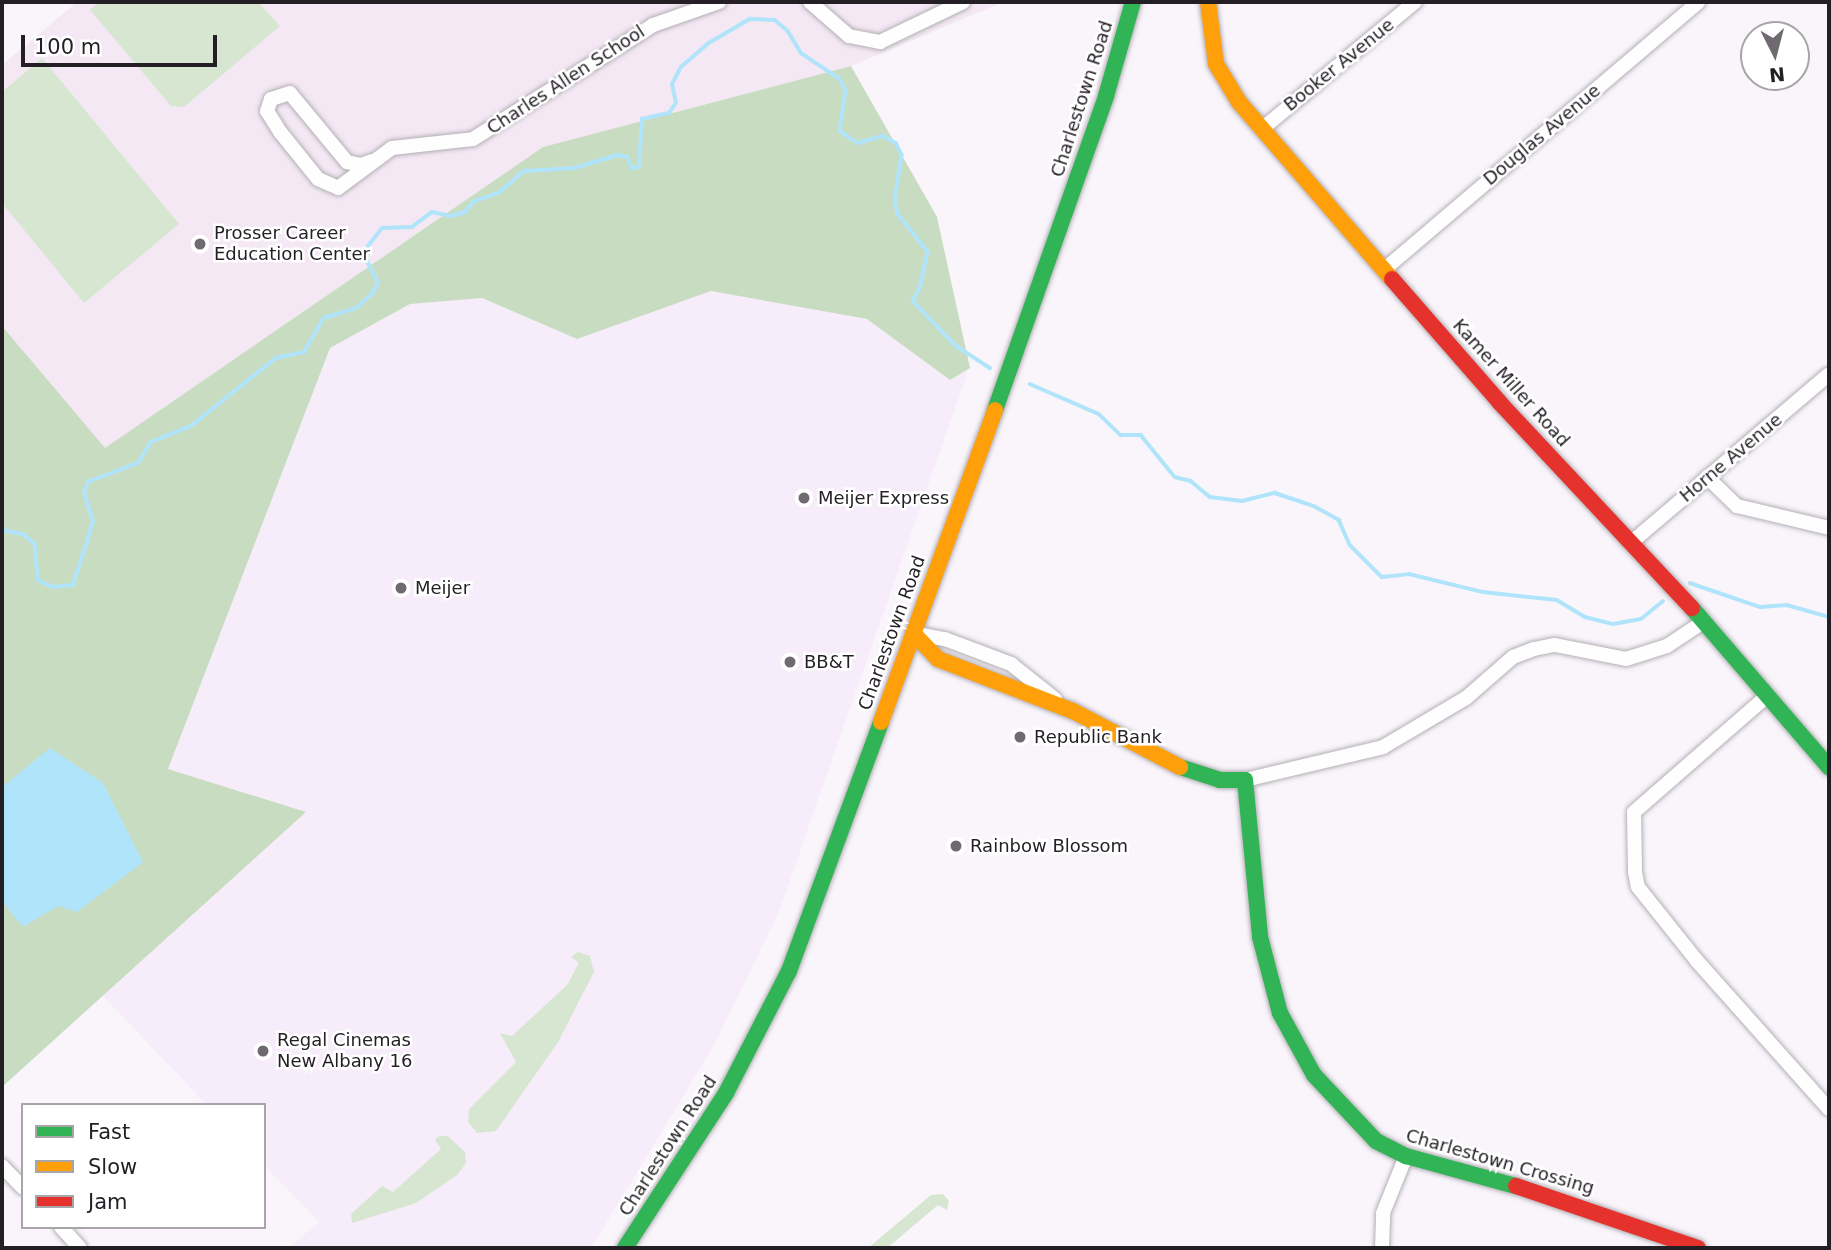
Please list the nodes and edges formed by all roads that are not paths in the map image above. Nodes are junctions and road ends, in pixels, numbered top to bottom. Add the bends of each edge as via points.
1 (719, 2) edge
2 (810, 2) edge
3 (963, 2) edge
4 (1133, 2) edge
5 (1208, 2) edge
6 (1415, 2) edge
7 (1698, 2) edge
8 (1262, 129) junction
9 (372, 161) junction
10 (1386, 268) junction
11 (1829, 374) edge
12 (1707, 477) junction
13 (1829, 528) edge
14 (1633, 541) junction
15 (1703, 622) junction
16 (913, 632) junction
17 (1767, 696) junction
18 (1829, 767) edge
19 (1245, 780) junction
20 (1829, 1109) edge
21 (1406, 1156) junction
22 (2, 1166) edge
23 (21, 1186) edge
24 (63, 1229) edge
25 (80, 1248) edge
26 (625, 1248) edge
27 (1382, 1248) edge
28 (1698, 1248) edge

1 - 9 street, Charles Allen School via 653,24 473,139 393,148
2 - 3 street via 849,36 880,42
4 - 16 street, Charlestown Road via 1078,175
5 - 8 street, Kamer Miller Road via 1216,64
6 - 8 street, Booker Avenue
7 - 10 street, Douglas Avenue
8 - 10 street, Kamer Miller Road
9 - 9 street, Charles Allen School via 361,165 347,162 290,93 271,99 270,118 324,185 344,186
10 - 14 street, Kamer Miller Road via 1500,403
11 - 12 street, Horne Avenue
12 - 13 street via 1737,506
12 - 14 street, Horne Avenue
14 - 15 street, Kamer Miller Road
15 - 17 street, Kamer Miller Road
15 - 19 street via 1667,646 1626,659 1555,645 1534,649 1513,657 1466,698 1383,747
16 - 19 street via 938,659 1067,709 1185,770
16 - 26 street, Charlestown Road via 789,971 726,1093
17 - 18 street, Kamer Miller Road
17 - 20 street via 1634,812 1635,872 1639,887 1697,961
19 - 21 street, Charlestown Crossing via 1260,937 1285,1027 1314,1075 1354,1122 1386,1148
21 - 27 street via 1383,1213
21 - 28 street, Charlestown Crossing via 1508,1182
22 - 23 street
24 - 25 street

